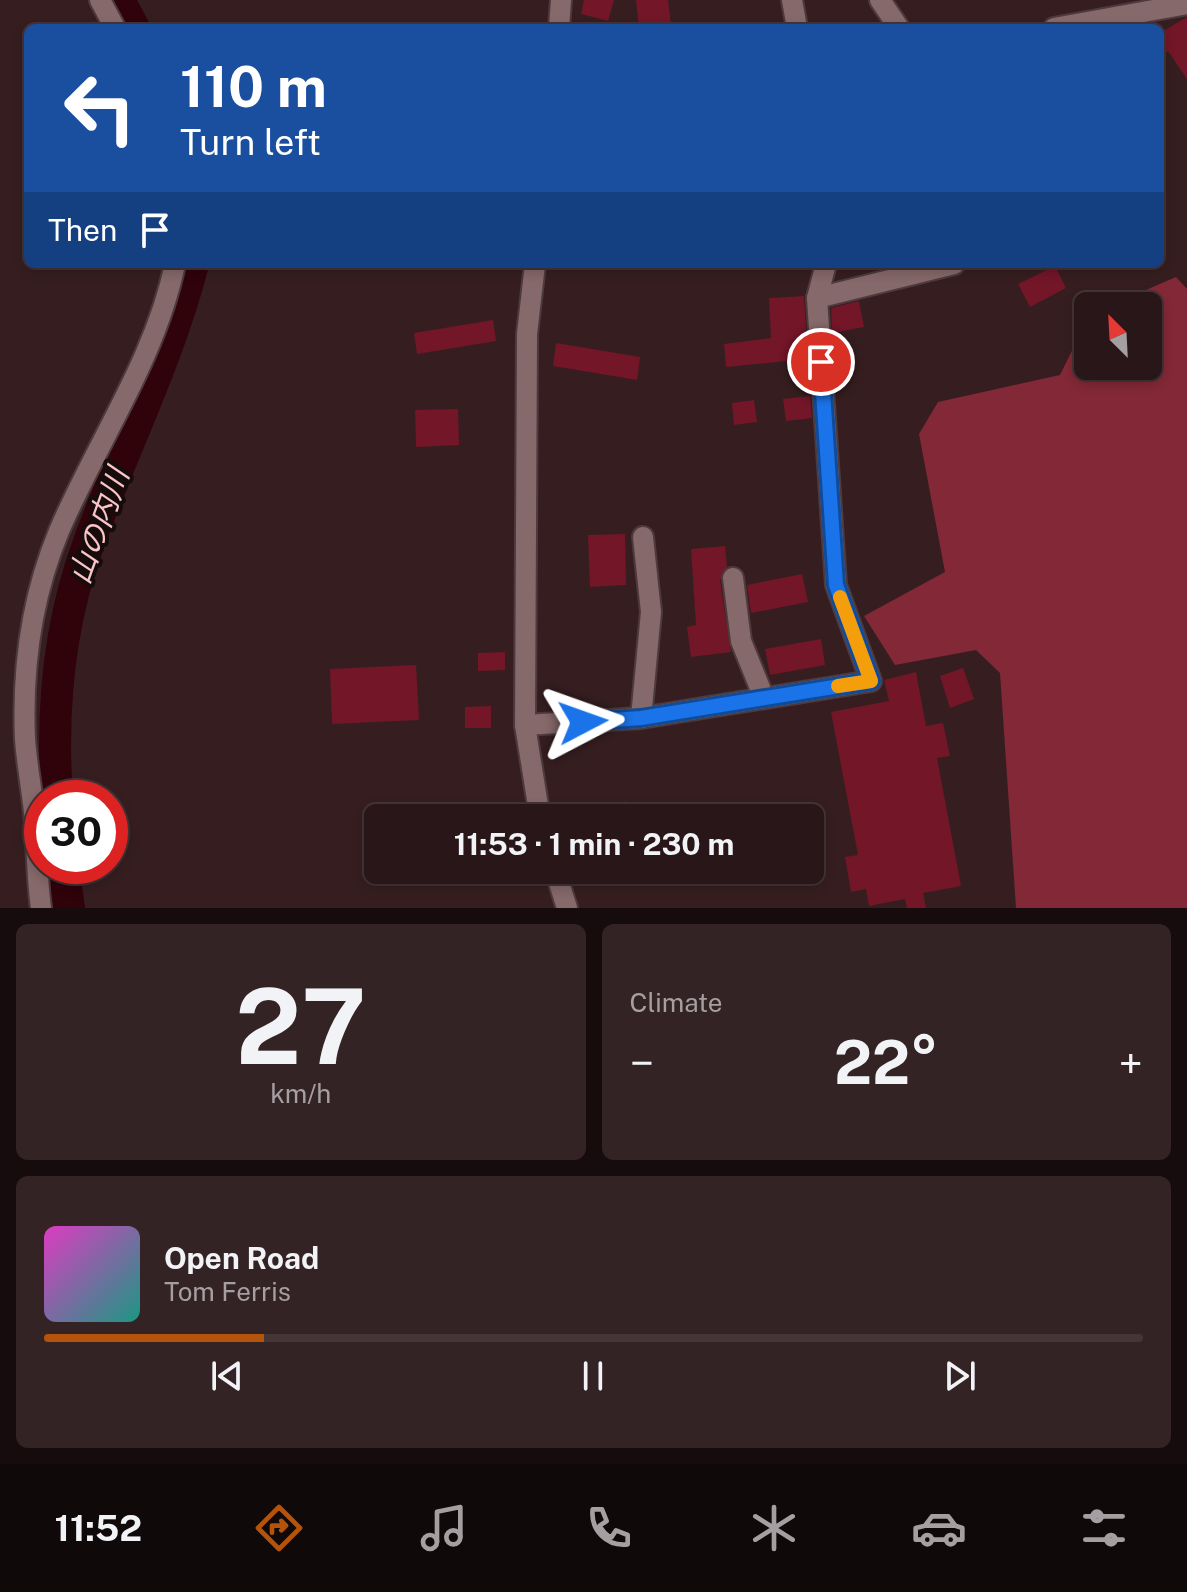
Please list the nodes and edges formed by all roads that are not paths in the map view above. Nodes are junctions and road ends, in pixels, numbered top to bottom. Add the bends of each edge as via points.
1 (100, 0) edge
2 (561, 0) edge
3 (792, 0) edge
4 (880, 0) edge
5 (1187, 4) edge
6 (113, 24) edge
7 (559, 24) edge
8 (796, 24) edge
9 (896, 24) edge
10 (1076, 24) edge
11 (174, 268) edge
12 (535, 268) edge
13 (825, 268) edge
14 (934, 268) edge
15 (817, 298) junction
16 (643, 537) dead end
17 (733, 578) dead end
18 (764, 698) junction
19 (641, 718) junction
20 (525, 725) junction
21 (538, 804) edge
22 (559, 884) edge
23 (41, 908) edge
24 (567, 908) edge

1 - 6 street
2 - 7 street
3 - 8 street
4 - 9 street
5 - 10 street
11 - 23 street via 116,420 60,528 33,619 24,704
12 - 20 street via 527,334
13 - 15 street
14 - 15 street
15 - 18 street via 836,585 871,681
16 - 19 street via 651,612
17 - 18 street via 741,641
18 - 19 street
19 - 20 street
20 - 21 street
22 - 24 street

